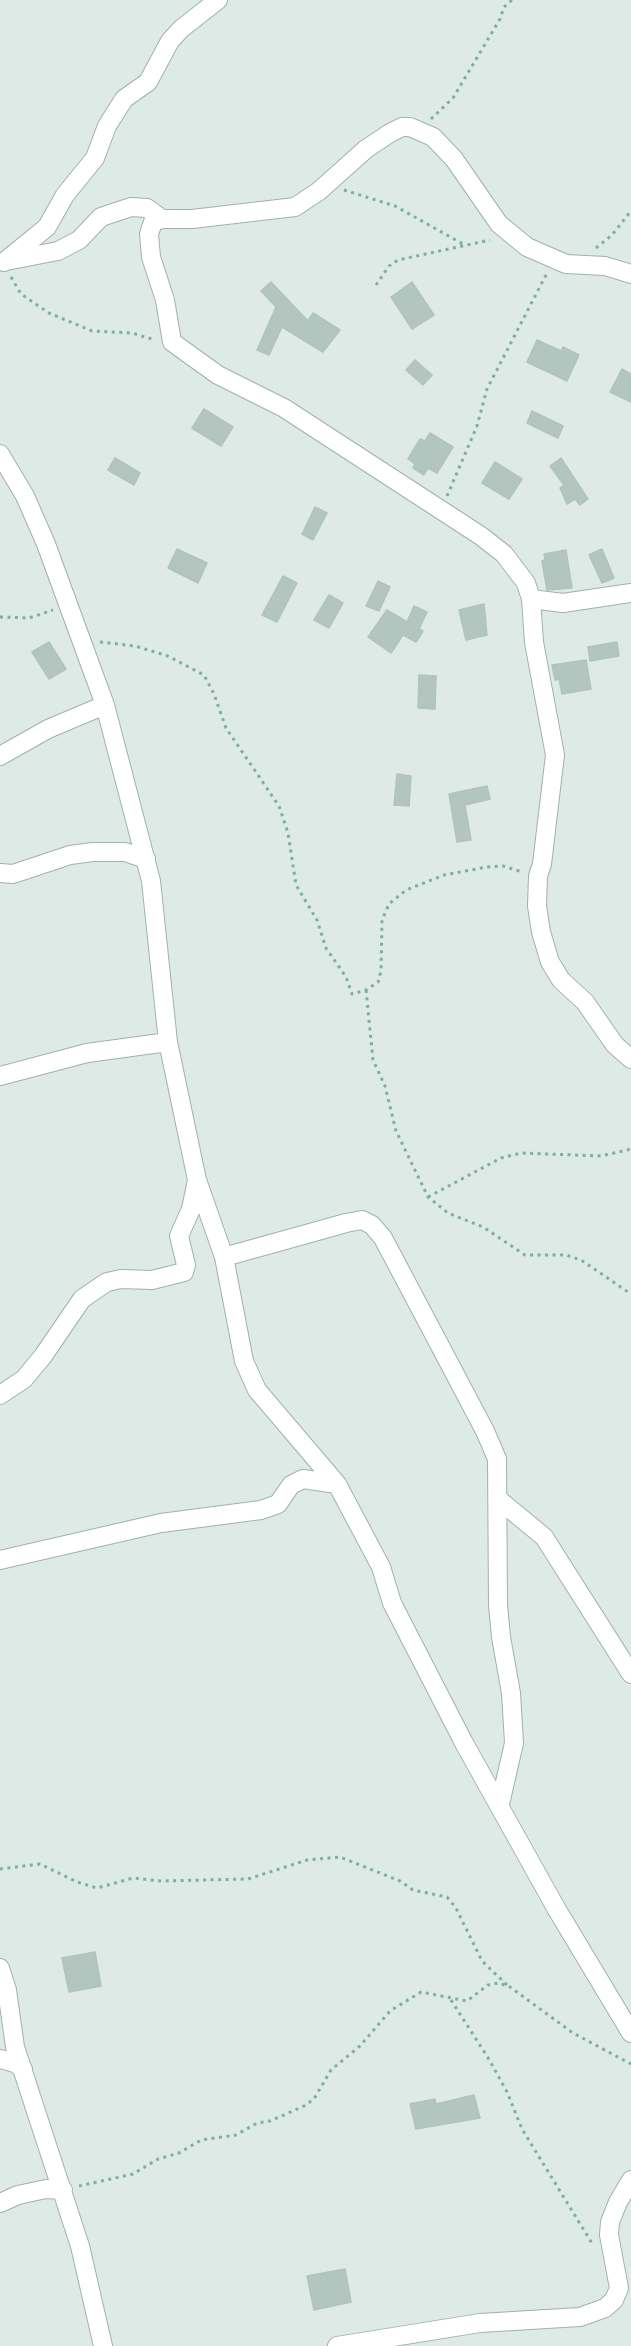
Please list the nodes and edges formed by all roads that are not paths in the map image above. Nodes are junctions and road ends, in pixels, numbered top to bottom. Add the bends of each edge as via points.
1 (218, 0) edge
2 (162, 219) junction
3 (1, 261) edge
4 (631, 274) edge
5 (0, 454) edge
6 (631, 593) edge
7 (531, 600) junction
8 (563, 603) junction
9 (534, 626) junction
10 (105, 705) junction
11 (0, 756) edge
12 (146, 860) junction
13 (0, 873) edge
14 (168, 1042) junction
15 (631, 1059) edge
16 (0, 1076) edge
17 (197, 1180) junction
18 (224, 1257) junction
19 (0, 1395) edge
20 (337, 1484) junction
21 (498, 1499) junction
22 (0, 1560) edge
23 (631, 1674) edge
24 (500, 1804) junction
25 (0, 1968) edge
26 (631, 2033) edge
27 (0, 2059) edge
28 (23, 2069) junction
29 (631, 2180) edge
30 (63, 2190) junction
31 (0, 2203) edge
32 (103, 2346) edge
33 (337, 2346) edge

1 - 3 street via 181,29 148,82 123,99 95,158 64,195 47,227
2 - 3 street via 147,208 131,207 101,217 79,240 58,251
2 - 4 street via 295,207 366,149 402,127 433,137 454,159 499,224 527,247 557,260 605,266
2 - 7 street via 153,222 149,234 172,342 218,375 284,408 504,554 526,583
5 - 10 street via 25,496
6 - 8 street
7 - 8 street
7 - 9 street
8 - 9 street via 540,614
9 - 15 street via 555,755 538,876 541,932 550,962 561,981 585,1002 615,1045
10 - 11 street via 48,729
10 - 12 street
12 - 13 street via 125,852 93,852 70,855 13,874
12 - 14 street
14 - 16 street via 87,1053
14 - 17 street
17 - 18 street
17 - 19 street via 179,1236 184,1272 152,1280 121,1279 98,1288 82,1299 24,1379
18 - 20 street via 244,1361 256,1390
18 - 21 street via 346,1223 362,1220 372,1225 383,1238 485,1431 497,1459
20 - 22 street via 303,1479 291,1485 278,1504 261,1510 160,1523
20 - 24 street via 381,1567 392,1603
21 - 23 street via 544,1537
21 - 24 street via 498,1605 514,1743
24 - 26 street via 556,1908
25 - 28 street
27 - 28 street
28 - 30 street
29 - 33 street via 610,2222 619,2288 605,2308 580,2317 480,2323
30 - 31 street via 36,2191
30 - 32 street

